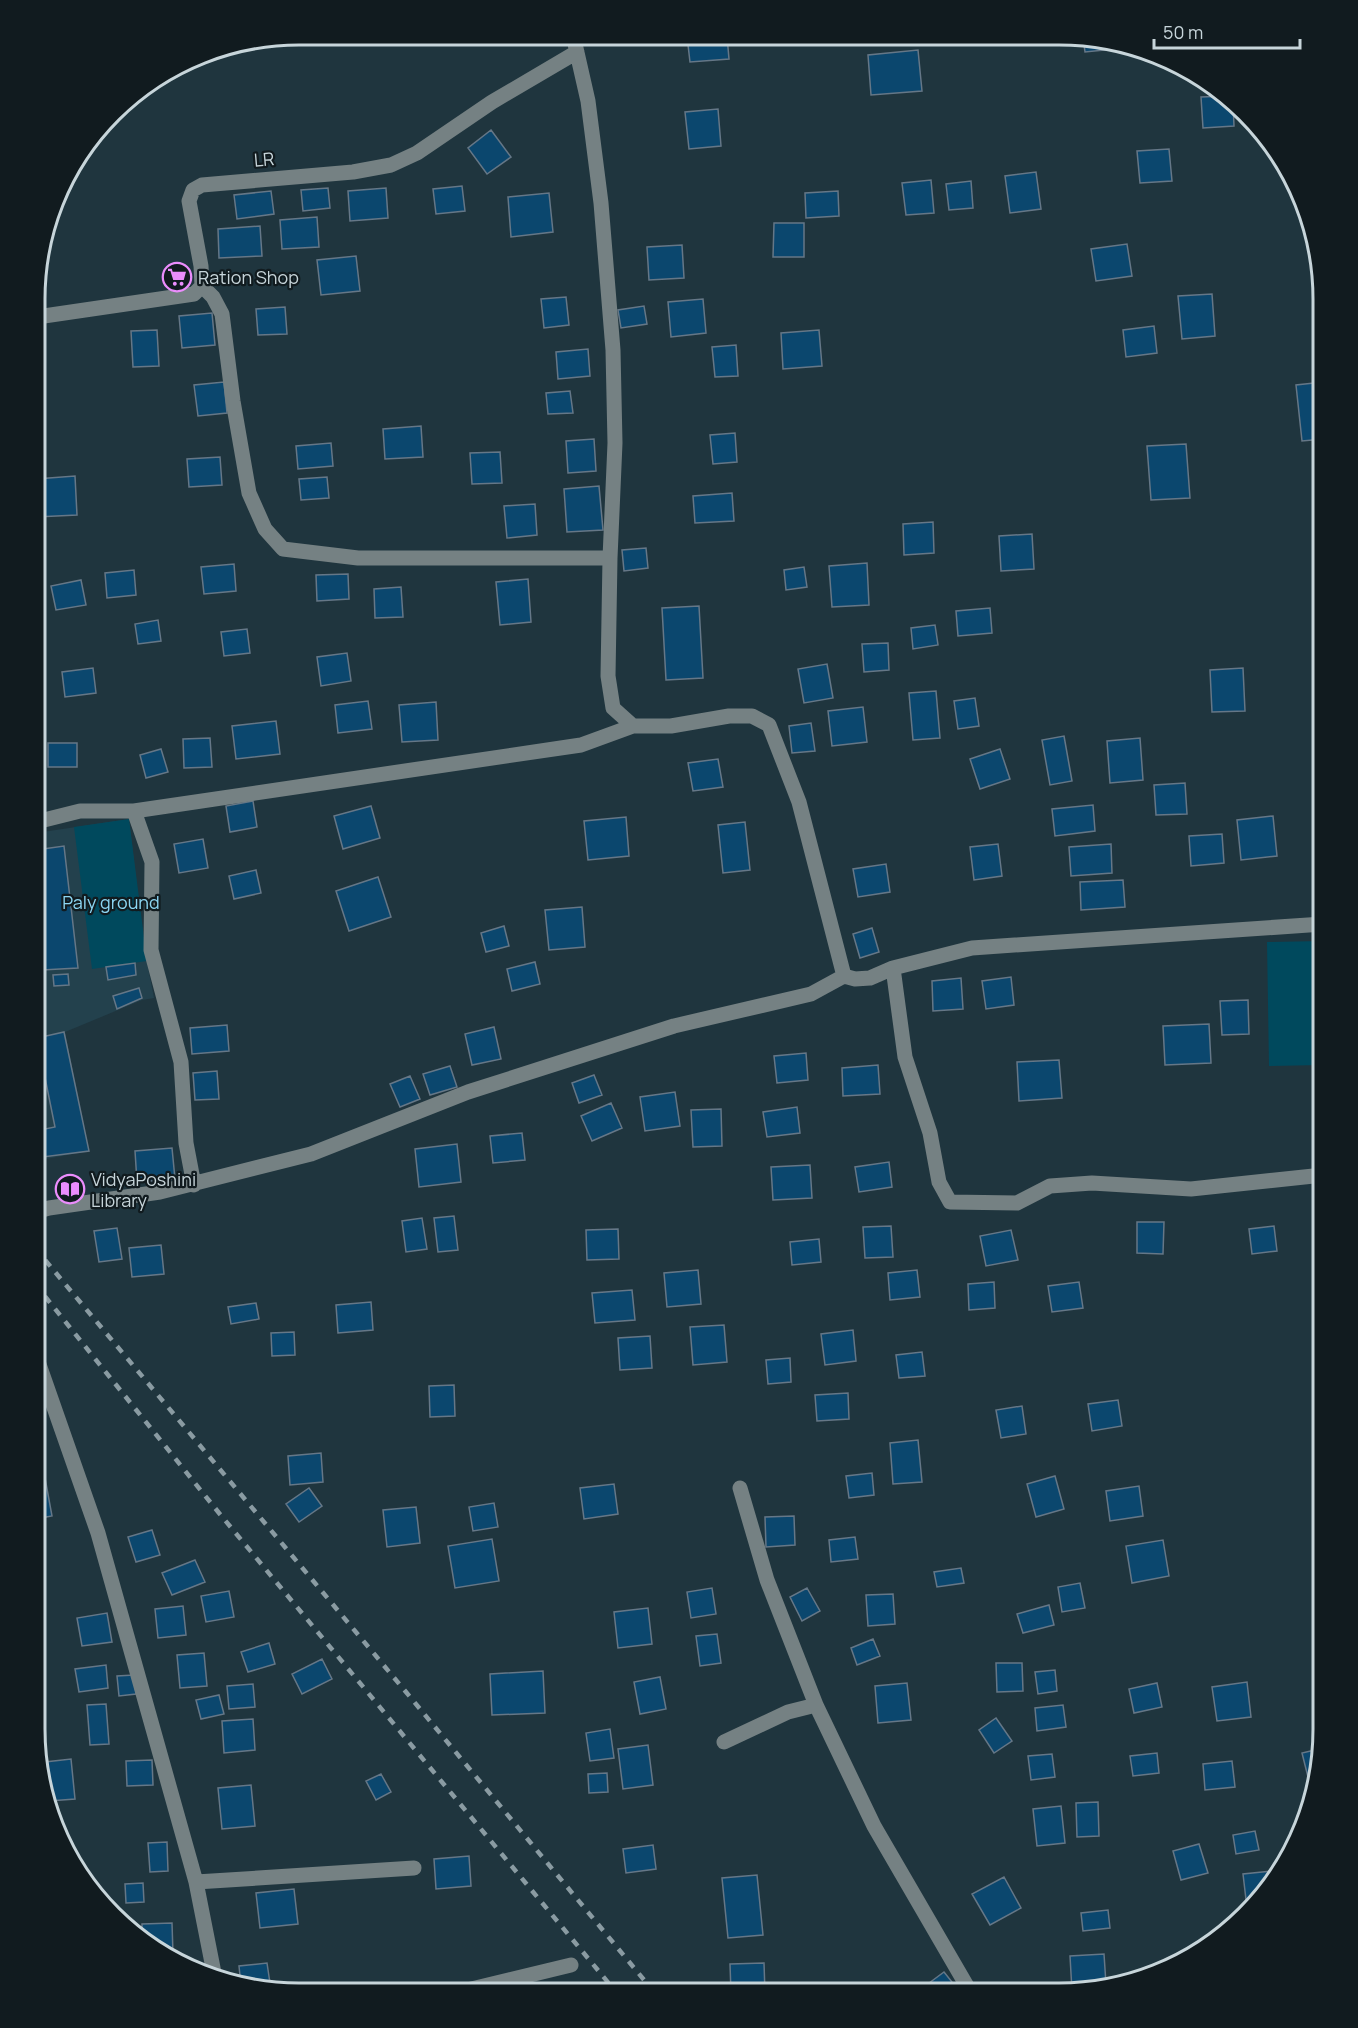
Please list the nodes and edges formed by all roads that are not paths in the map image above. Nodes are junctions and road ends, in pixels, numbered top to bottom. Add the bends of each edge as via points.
1 (575, 45) edge
2 (577, 52) junction
3 (202, 286) junction
4 (45, 316) edge
5 (610, 558) junction
6 (633, 726) junction
7 (135, 811) junction
8 (45, 820) edge
9 (1313, 925) edge
10 (893, 968) junction
11 (844, 976) junction
12 (1313, 1176) edge
13 (194, 1185) junction
14 (45, 1209) edge
15 (45, 1382) edge
16 (740, 1488) dead end
17 (816, 1705) junction
18 (724, 1742) dead end
19 (414, 1868) dead end
20 (196, 1882) junction
21 (571, 1965) dead end
22 (213, 1968) edge
23 (496, 1983) edge
24 (965, 1983) edge

1 - 2 street
2 - 3 street, LR via 492,102 417,153 391,165 202,185 193,190 189,201
2 - 5 street via 588,101 601,203 613,350 615,443
3 - 4 street via 194,294 176,298
3 - 5 street via 222,314 249,494 265,529 283,549 358,558
5 - 6 street via 608,676 613,708
6 - 7 street via 581,745
6 - 11 street via 671,726 729,716 752,716 769,725 799,802
7 - 8 street via 80,811
7 - 13 street via 152,862 151,950 180,1062 186,1143
9 - 10 street via 972,948
10 - 11 street via 870,978 855,980
10 - 12 street via 905,1057 930,1133 939,1182 950,1202 1017,1203 1050,1186 1191,1189
11 - 13 street via 811,994 674,1026 468,1092 311,1154
13 - 14 street
15 - 20 street via 98,1533
16 - 17 street via 767,1580
17 - 18 street via 788,1712
17 - 24 street via 874,1827
19 - 20 street
20 - 22 street
21 - 23 street

